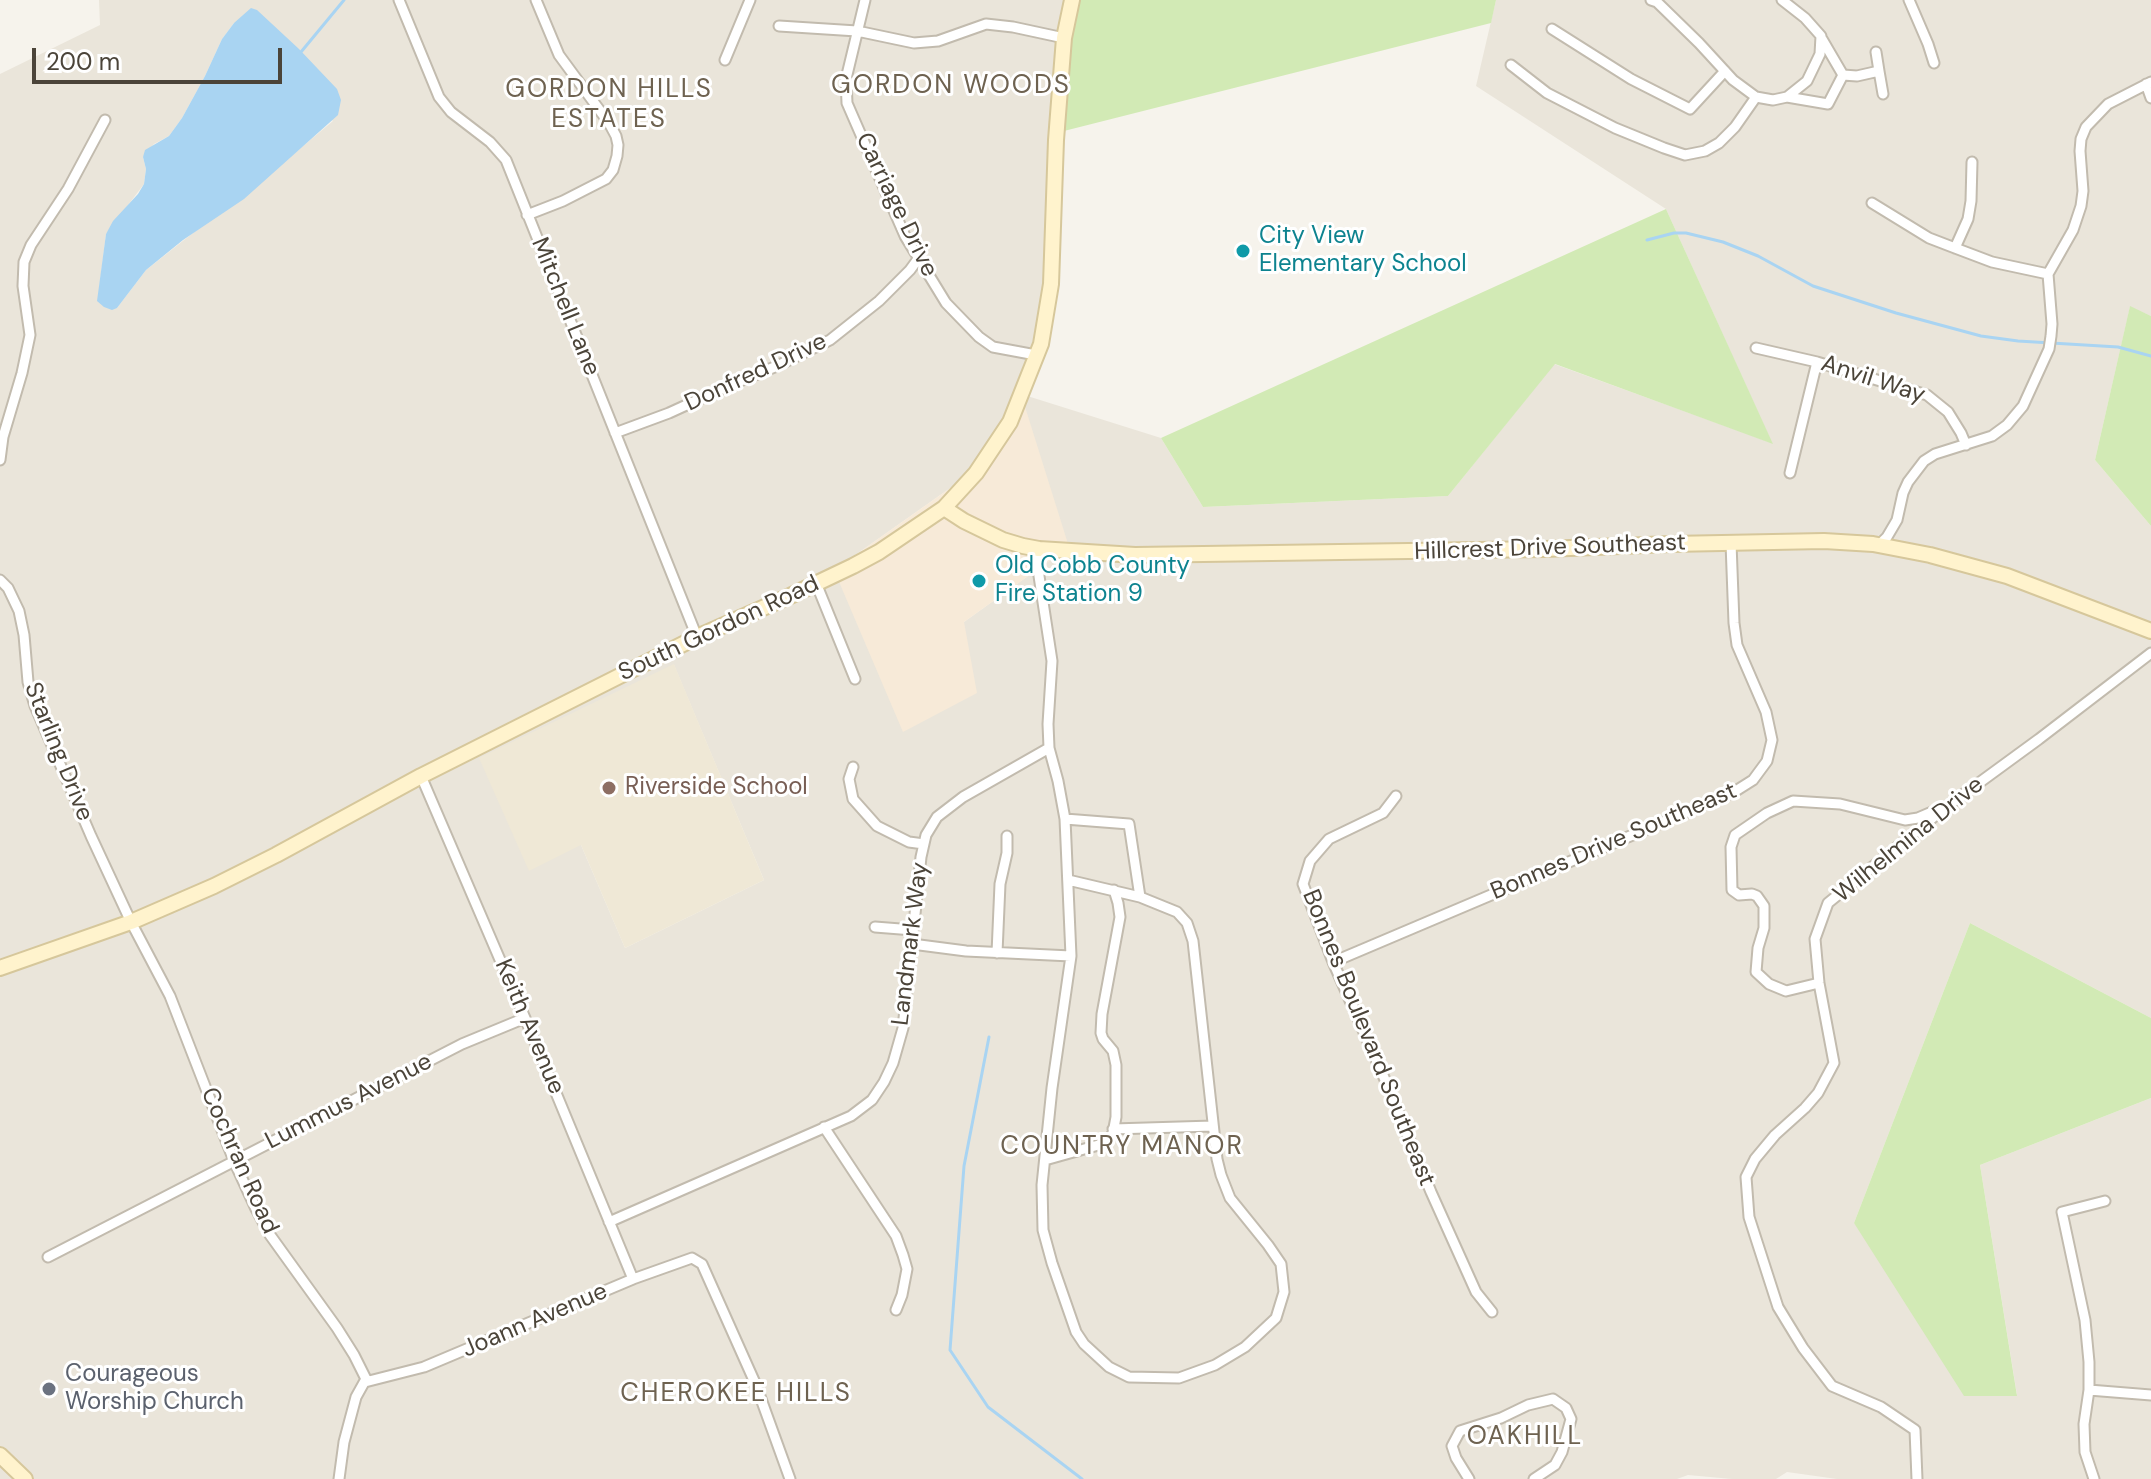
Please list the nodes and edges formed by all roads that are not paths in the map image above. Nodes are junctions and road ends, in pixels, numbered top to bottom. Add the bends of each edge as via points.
1 (399, 0) edge
2 (536, 0) edge
3 (750, 0) edge
4 (865, 0) edge
5 (1072, 0) edge
6 (1651, 0) edge
7 (1782, 0) edge
8 (1909, 0) edge
9 (779, 26) dead end
10 (1552, 29) dead end
11 (857, 31) junction
12 (1821, 36) junction
13 (1064, 38) junction
14 (1876, 52) dead end
15 (725, 60) dead end
16 (1934, 63) dead end
17 (1511, 65) dead end
18 (1725, 71) junction
19 (1879, 71) junction
20 (1843, 75) junction
21 (2148, 83) edge
22 (1883, 94) dead end
23 (1756, 97) junction
24 (1787, 97) junction
25 (2151, 98) edge
26 (105, 120) dead end
27 (1972, 162) dead end
28 (1872, 203) dead end
29 (527, 215) junction
30 (1955, 248) junction
31 (918, 259) junction
32 (2048, 274) junction
33 (1756, 348) dead end
34 (1036, 355) junction
35 (1817, 362) junction
36 (615, 433) junction
37 (1966, 445) junction
38 (0, 460) edge
39 (1790, 473) dead end
40 (944, 508) junction
41 (1731, 543) junction
42 (1879, 545) junction
43 (1039, 549) junction
44 (0, 580) edge
45 (816, 583) junction
46 (2151, 631) edge
47 (697, 637) junction
48 (2151, 653) edge
49 (855, 679) dead end
50 (1049, 748) junction
51 (853, 767) dead end
52 (421, 776) junction
53 (1396, 796) dead end
54 (1946, 807) junction
55 (1065, 819) junction
56 (1007, 836) dead end
57 (924, 844) junction
58 (1068, 880) junction
59 (1114, 890) junction
60 (1140, 897) junction
61 (131, 922) junction
62 (875, 927) dead end
63 (913, 930) junction
64 (912, 944) junction
65 (997, 953) junction
66 (1071, 956) junction
67 (1333, 962) junction
68 (0, 968) edge
69 (1819, 983) junction
70 (525, 1018) junction
71 (1213, 1126) junction
72 (824, 1127) junction
73 (1113, 1129) junction
74 (1045, 1160) junction
75 (234, 1161) junction
76 (2105, 1201) dead end
77 (609, 1222) junction
78 (48, 1257) dead end
79 (633, 1279) junction
80 (896, 1310) dead end
81 (1492, 1312) dead end
82 (365, 1382) junction
83 (2089, 1390) junction
84 (2151, 1395) edge
85 (0, 1455) edge
86 (25, 1479) edge
87 (339, 1479) edge
88 (790, 1479) edge
89 (1469, 1479) edge
90 (1534, 1479) edge
91 (1917, 1479) edge
92 (2094, 1479) edge

1 - 29 street, Mitchell Lane via 439,97 506,160
2 - 29 street via 559,55 609,123 618,145 606,179
3 - 15 street
4 - 11 street, Carriage Drive
5 - 13 street, South Gordon Road
6 - 18 street
7 - 12 street
8 - 16 street
9 - 11 street
10 - 18 street via 1690,109
11 - 13 street via 925,43 986,24
11 - 31 street, Carriage Drive via 846,79 847,103
12 - 20 street
12 - 24 street via 1820,54 1807,81
13 - 34 street, South Gordon Road via 1051,284
14 - 19 street
17 - 23 street via 1547,93 1615,128 1685,155 1719,143
18 - 23 street
19 - 20 street
19 - 22 street
20 - 24 street via 1828,104
21 - 25 street
21 - 32 street via 2108,104 2086,127 2080,151 2081,206
23 - 24 street
26 - 38 street via 24,262 30,335
27 - 30 street via 1968,219
28 - 30 street
29 - 36 street, Mitchell Lane
30 - 32 street
31 - 34 street, Carriage Drive via 946,303 985,342
31 - 36 street, Donfred Drive via 879,301 830,340
32 - 37 street via 2051,336 2031,393 2007,425
33 - 35 street, Anvil Way
34 - 40 street, South Gordon Road via 1010,422 976,473
35 - 37 street, Anvil Way via 1927,395 1948,412
35 - 39 street
36 - 47 street, Mitchell Lane
37 - 42 street via 1935,454 1915,471 1897,520
40 - 43 street, Hillcrest Drive Southeast via 1003,540
40 - 45 street, South Gordon Road via 879,552
41 - 42 street, Hillcrest Drive Southeast
41 - 43 street, Hillcrest Drive Southeast via 1222,555
41 - 67 street, Bonnes Drive Southeast via 1737,645 1766,712 1772,740 1767,761 1753,780
42 - 46 street, Hillcrest Drive Southeast via 2007,576
43 - 50 street via 1052,661
44 - 61 street, Starling Drive via 19,611 35,706
45 - 47 street, South Gordon Road
45 - 49 street
47 - 52 street, South Gordon Road
48 - 54 street, Wilhelmina Drive
50 - 55 street
50 - 57 street, Landmark Way via 963,797 937,817
51 - 57 street via 849,779 861,809 888,833
52 - 61 street, South Gordon Road via 276,855
52 - 70 street, Keith Avenue
53 - 67 street, Bonnes Boulevard Southeast via 1383,813 1329,839 1310,861 1303,884
54 - 69 street, Wilhelmina Drive via 1828,903 1815,939
54 - 69 street via 1905,820 1840,804 1793,801 1735,835 1732,890 1757,896 1764,906 1756,972 1786,991
55 - 58 street
55 - 60 street via 1129,824
56 - 65 street
57 - 63 street, Landmark Way
58 - 59 street
58 - 66 street
59 - 60 street
59 - 73 street via 1120,917 1101,1033 1116,1065
60 - 71 street via 1177,912 1193,941
61 - 68 street, South Gordon Road
61 - 75 street, Cochran Road via 170,996
62 - 63 street
63 - 64 street, Landmark Way
64 - 65 street
64 - 72 street, Landmark Way via 903,1028 884,1082 851,1116
65 - 66 street
66 - 74 street
67 - 81 street, Bonnes Boulevard Southeast via 1476,1292
69 - 91 street, Wilhelmina Drive via 1834,1063 1818,1093 1755,1159 1746,1177 1749,1217 1778,1307 1803,1348 1832,1386 1881,1407 1915,1430
70 - 75 street, Lummus Avenue via 462,1044
70 - 77 street, Keith Avenue
71 - 73 street
71 - 74 street via 1230,1198 1281,1264 1284,1292 1276,1318 1245,1347 1179,1378 1129,1377 1109,1367 1076,1332 1043,1230
72 - 77 street, Landmark Way
72 - 80 street via 896,1236 907,1269
73 - 74 street via 1102,1144
75 - 78 street, Lummus Avenue
75 - 82 street, Cochran Road via 270,1235 337,1328
76 - 83 street via 2062,1212 2085,1320
77 - 79 street, Keith Avenue
79 - 82 street, Joann Avenue via 424,1367
79 - 88 street, Joann Avenue via 692,1258 702,1264 756,1385
82 - 87 street via 356,1397
83 - 84 street
83 - 92 street via 2085,1452
85 - 86 street
89 - 90 street via 1452,1446 1460,1431 1553,1399 1571,1419 1555,1465

